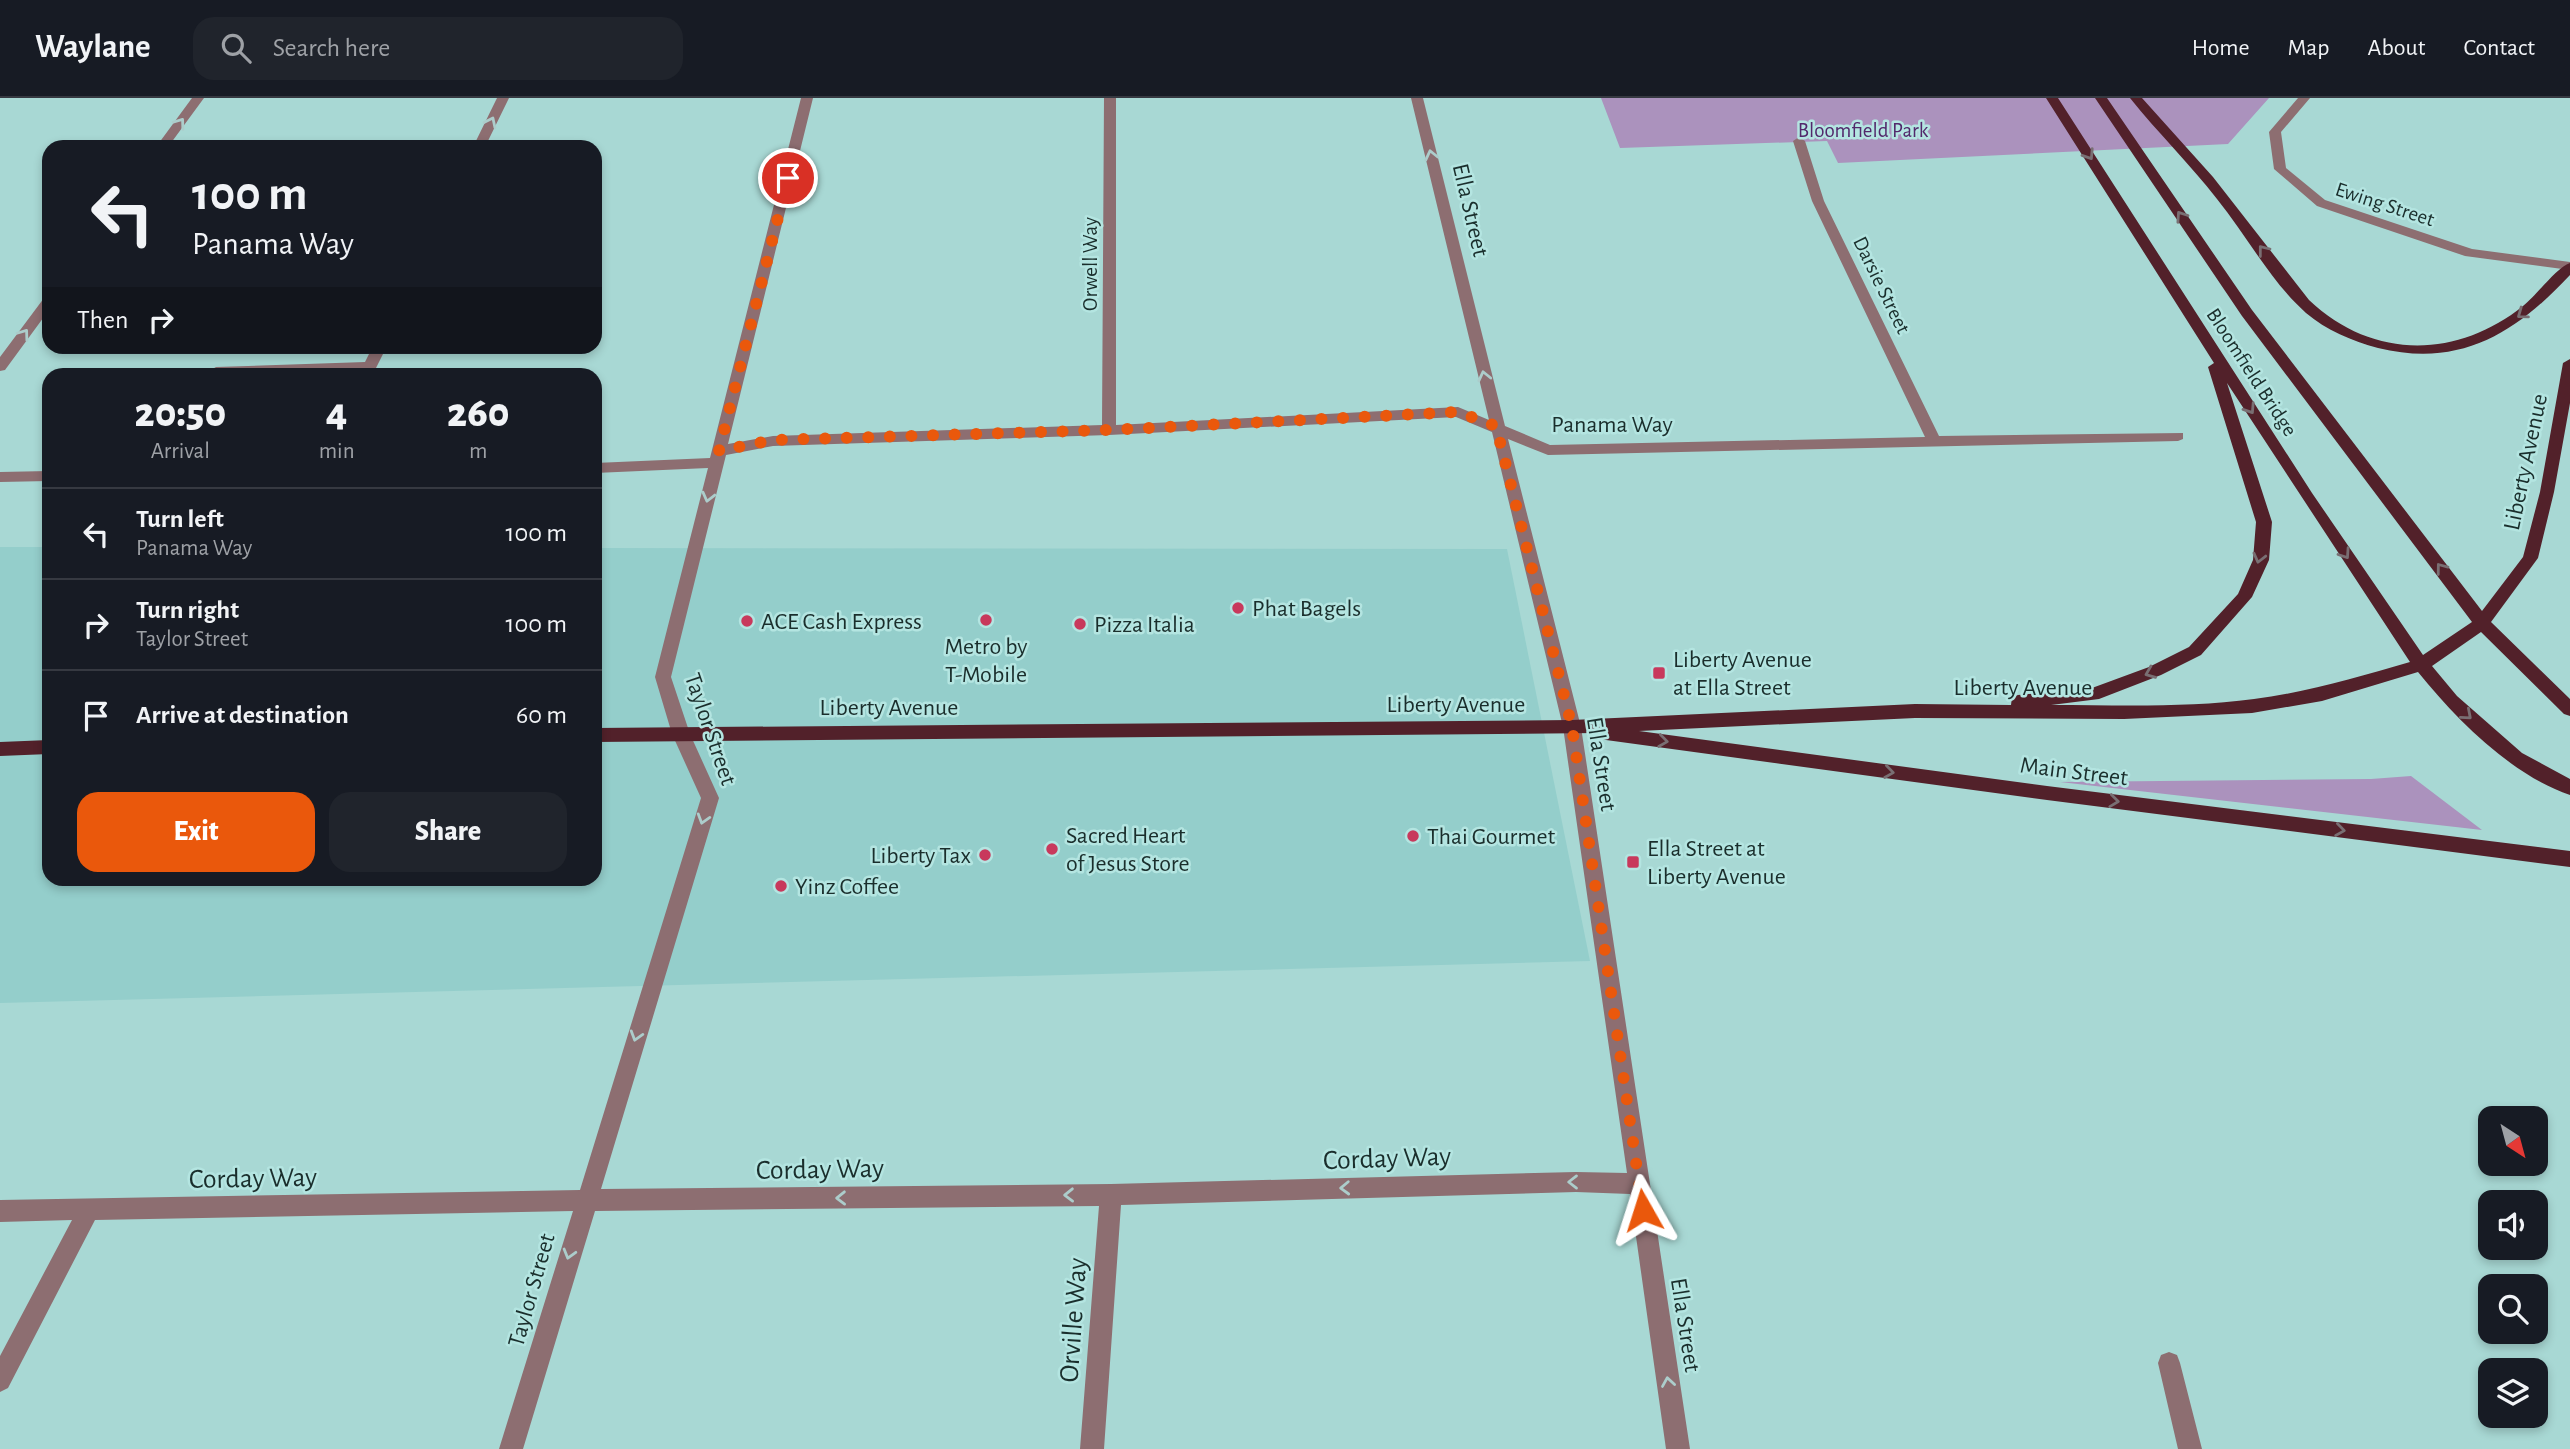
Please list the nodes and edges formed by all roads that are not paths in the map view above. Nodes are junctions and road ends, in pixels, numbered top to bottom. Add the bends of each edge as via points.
1 (198, 98) edge
2 (503, 98) edge
3 (807, 98) edge
4 (1110, 98) edge
5 (1417, 98) edge
6 (2052, 98) edge
7 (2101, 98) edge
8 (2136, 98) edge
9 (2304, 98) edge
10 (167, 140) edge
11 (482, 140) edge
12 (1799, 141) dead end
13 (2570, 267) edge
14 (42, 310) edge
15 (2207, 341) junction
16 (2570, 363) edge
17 (0, 367) edge
18 (1496, 426) junction
19 (1109, 430) junction
20 (2178, 436) dead end
21 (1935, 443) junction
22 (718, 457) junction
23 (602, 467) edge
24 (42, 476) edge
25 (0, 477) edge
26 (2482, 623) junction
27 (2421, 665) junction
28 (2570, 709) edge
29 (1915, 711) junction
30 (1572, 727) junction
31 (681, 734) junction
32 (602, 735) edge
33 (42, 747) edge
34 (0, 748) edge
35 (2570, 788) edge
36 (2570, 859) edge
37 (1641, 1184) junction
38 (1111, 1195) junction
39 (585, 1200) junction
40 (89, 1210) junction
41 (0, 1211) edge
42 (2169, 1363) dead end
43 (0, 1380) edge
44 (511, 1449) edge
45 (1091, 1449) edge
46 (1678, 1449) edge
47 (2190, 1449) edge

10 -> 1 street
11 -> 2 street
3 - 22 street, Taylor Street
4 - 19 street, Orwell Way
18 -> 5 street, Ella Street
6 -> 15 main road, Bloomfield Bridge
26 -> 7 main road, Bloomfield Bridge via 2247,313
13 -> 8 main road via 2541,300 2497,332 2459,347 2423,353 2352,336 2305,304 2184,148
9 - 13 street, Ewing Street via 2275,132 2280,169 2321,203 2470,253
12 - 21 street, Darsie Street via 1818,201
17 -> 14 street
15 -> 27 main road, Bloomfield Bridge
15 -> 29 main road via 2264,522 2261,560 2244,597 2195,651 2093,694
16 - 26 main road, Liberty Avenue via 2530,558
18 - 19 street, Panama Way via 1458,412
18 - 21 street, Panama Way via 1548,450
18 - 30 street, Ella Street
19 - 22 street, Panama Way via 773,440
20 - 21 street, Panama Way
22 - 23 street, Panama Way
22 -> 31 street, Taylor Street via 663,677
24 - 25 street
26 - 27 main road, Liberty Avenue
26 - 28 main road
27 - 29 main road, Liberty Avenue via 2322,694 2252,706 2124,712
27 -> 35 main road via 2451,701 2516,758
29 - 30 main road, Liberty Avenue
30 - 31 main road, Liberty Avenue
30 -> 36 main road, Main Street
30 - 37 street, Ella Street
31 - 32 main road, Liberty Avenue
31 -> 39 street, Taylor Street via 710,798
33 - 34 main road
37 -> 38 street, Corday Way
46 -> 37 street, Ella Street
38 -> 39 street, Corday Way
38 - 45 street, Orville Way
39 - 40 street, Corday Way
39 -> 44 street, Taylor Street
40 - 41 street, Corday Way
40 - 43 street
42 - 47 street

